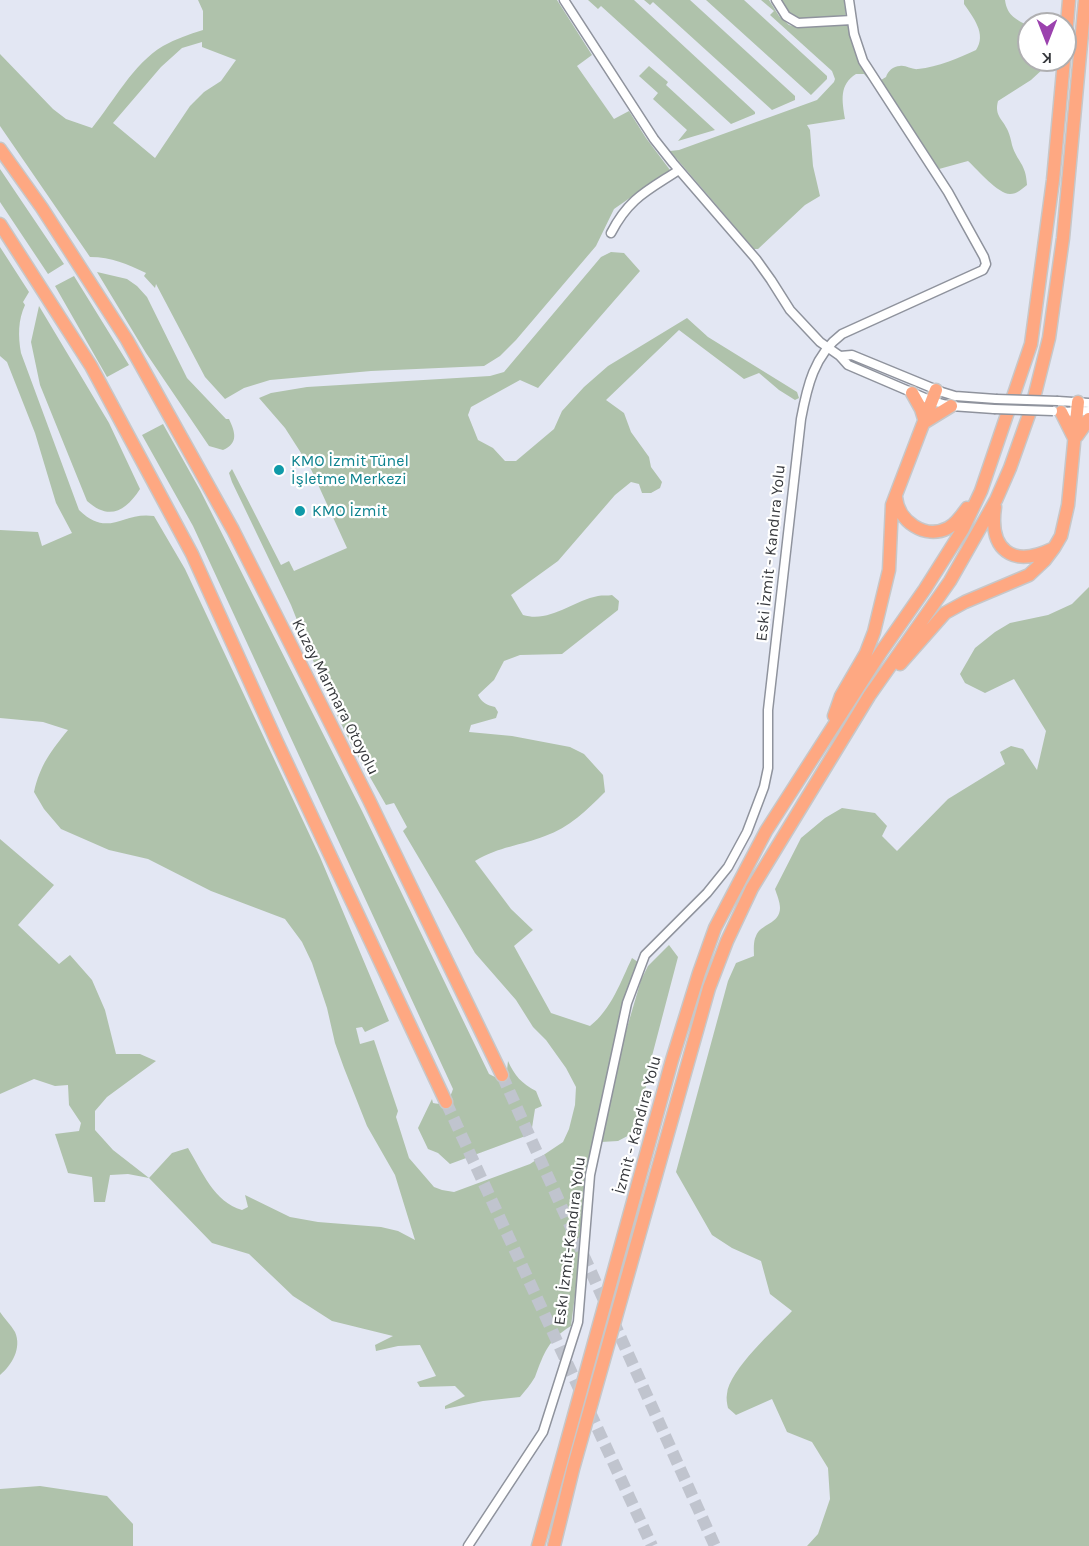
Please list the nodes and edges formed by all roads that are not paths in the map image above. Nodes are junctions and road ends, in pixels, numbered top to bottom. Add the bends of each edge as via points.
1 (564, 0) edge
2 (776, 0) edge
3 (849, 0) edge
4 (1085, 0) edge
5 (852, 20) junction
6 (1063, 72) edge
7 (0, 149) edge
8 (679, 170) junction
9 (0, 224) edge
10 (611, 233) dead end
11 (828, 347) junction
12 (840, 356) junction
13 (912, 393) junction
14 (934, 395) junction
15 (951, 406) junction
16 (1083, 407) edge
17 (1057, 408) junction
18 (1089, 419) edge
19 (925, 422) junction
20 (1075, 440) junction
21 (981, 491) junction
22 (896, 493) junction
23 (996, 500) junction
24 (1054, 548) junction
25 (869, 696) junction
26 (826, 736) junction
27 (672, 930) joint
28 (502, 1075) tunnel mouth
29 (446, 1102) tunnel mouth
30 (468, 1546) edge
31 (538, 1546) edge
32 (554, 1546) edge

1 - 8 street via 654,139
2 - 5 street via 786,16 798,23
3 - 5 street
4 - 23 highway via 1063,238 1049,338 1032,406
5 - 11 street via 863,61 948,192 986,264 983,270 842,334
6 - 21 highway via 1031,344
7 - 28 highway, Kuzey Marmara Otoyolu via 127,340 232,530
8 - 10 street via 631,202
8 - 11 street via 756,259 790,310
9 - 29 highway via 91,366 192,554
11 - 12 street
11 - 27 street, Eski İzmit - Kandıra Yolu via 814,369 801,419 768,710 768,768 764,787 729,867
12 - 13 street via 848,365
12 - 14 street via 852,355
13 - 14 street
13 - 19 highway
14 - 15 street
14 - 17 street, bridge
14 - 19 highway
15 - 17 street, bridge
15 - 19 highway
16 - 17 street
16 - 20 highway
17 - 20 highway
18 - 20 highway
19 - 22 highway
20 - 24 highway via 1066,520
21 - 22 highway via 949,528 928,532 908,522
21 - 26 highway via 963,529
22 - 26 highway via 889,570 874,632 841,696
23 - 24 highway via 993,528 1002,548 1031,557
23 - 25 highway via 950,582
24 - 25 highway via 1029,575 945,613
25 - 32 highway via 752,888 709,988
26 - 31 highway, İzmit - Kandıra Yolu via 766,831 715,928 672,1060
27 - 30 street, Eskı İzmit-Kandıra Yolu via 645,956 627,1003 590,1175 578,1322 543,1432

